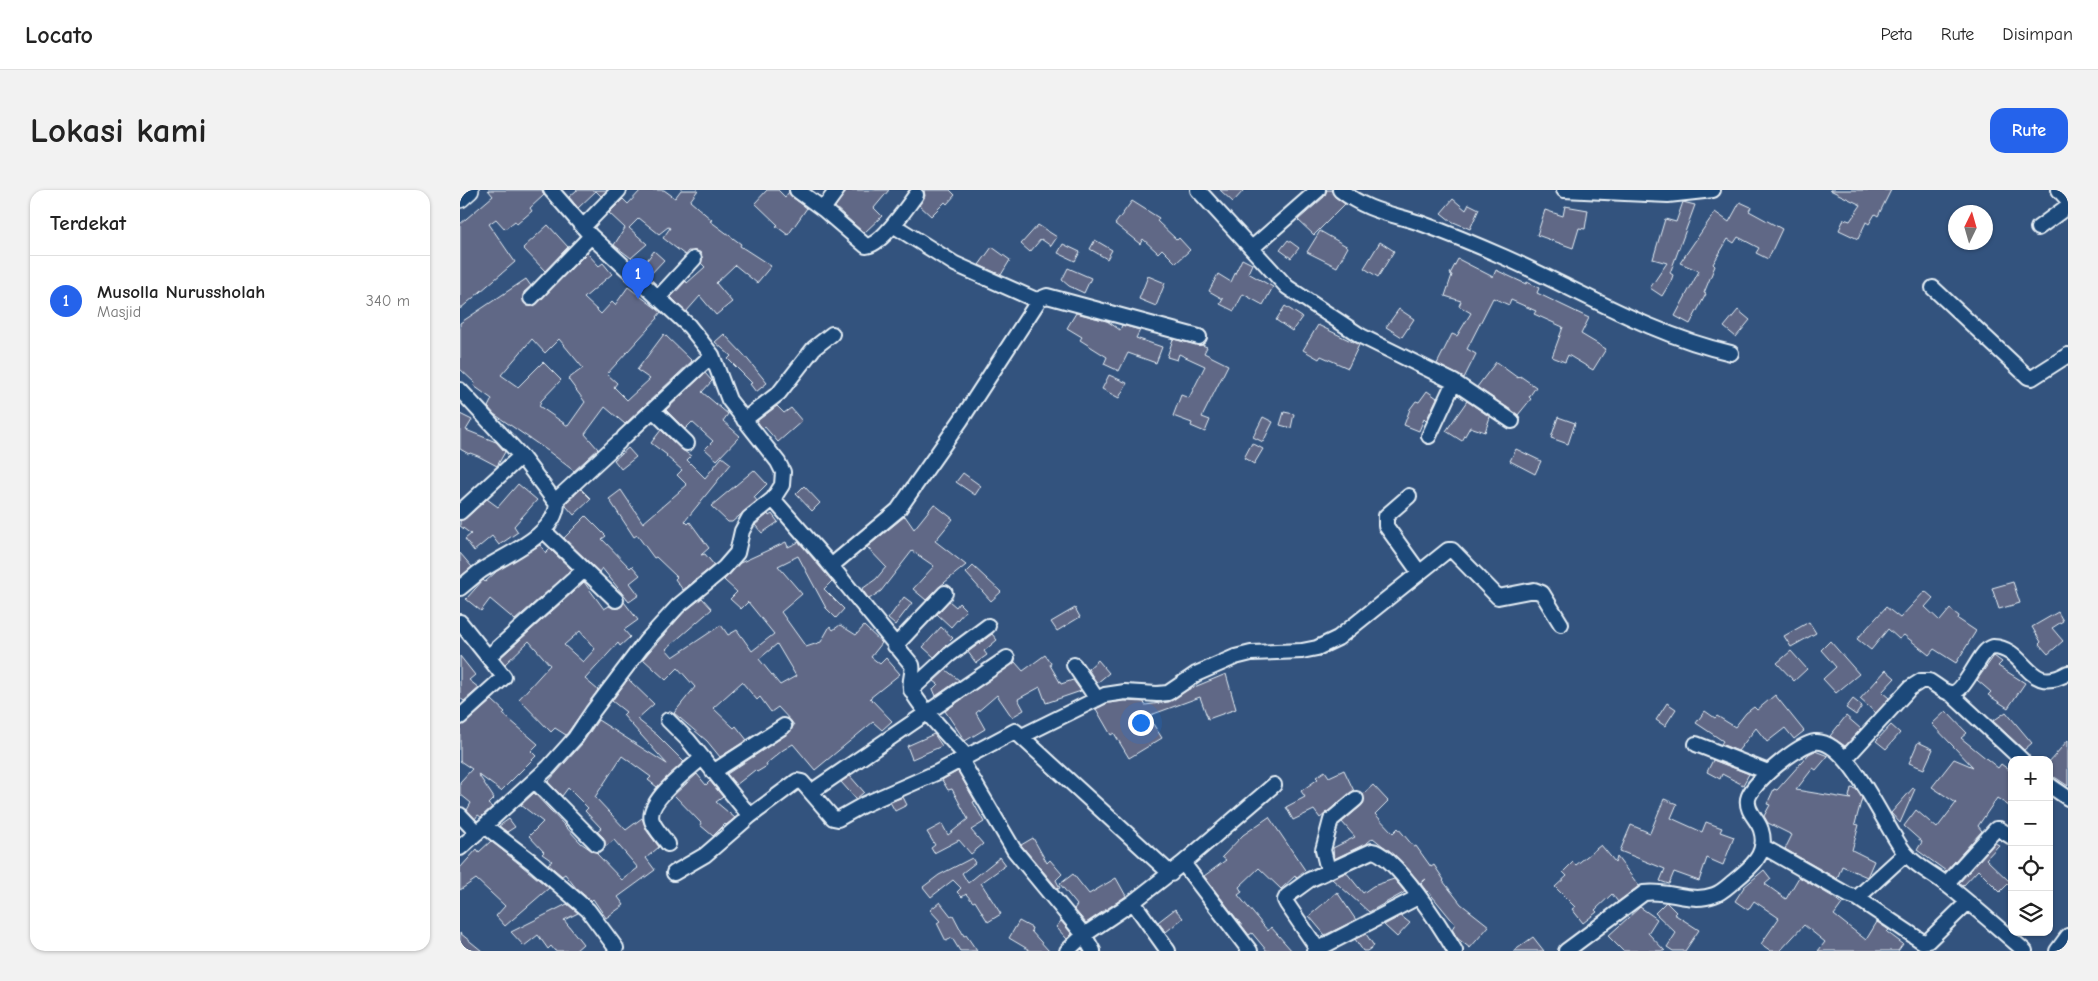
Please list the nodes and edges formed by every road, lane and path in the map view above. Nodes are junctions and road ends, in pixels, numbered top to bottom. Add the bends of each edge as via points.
1 (469, 190) edge
2 (551, 190) edge
3 (619, 190) edge
4 (797, 190) edge
5 (837, 190) edge
6 (1318, 190) edge
7 (1340, 190) edge
8 (1564, 190) edge
9 (1714, 190) edge
10 (2059, 190) edge
11 (1625, 191) edge
12 (1204, 192) edge
13 (916, 194) dead end
14 (460, 198) edge
15 (2068, 200) edge
16 (2068, 206) edge
17 (823, 208) junction
18 (893, 225) junction
19 (2038, 228) dead end
20 (587, 232) junction
21 (1252, 248) junction
22 (694, 259) dead end
23 (1933, 288) dead end
24 (531, 298) dead end
25 (658, 298) junction
26 (1037, 300) junction
27 (832, 334) dead end
28 (1199, 337) dead end
29 (1731, 353) dead end
30 (712, 355) junction
31 (2068, 355) edge
32 (1454, 382) junction
33 (460, 390) edge
34 (653, 410) junction
35 (744, 420) junction
36 (1512, 421) dead end
37 (1429, 436) dead end
38 (687, 443) dead end
39 (521, 456) junction
40 (1409, 496) dead end
41 (773, 499) junction
42 (555, 501) junction
43 (460, 512) edge
44 (544, 531) junction
45 (831, 566) junction
46 (584, 570) junction
47 (1418, 572) junction
48 (460, 588) edge
49 (945, 593) dead end
50 (616, 600) dead end
51 (460, 622) edge
52 (1561, 624) dead end
53 (988, 626) dead end
54 (895, 646) junction
55 (488, 657) junction
56 (1007, 658) dead end
57 (1074, 665) dead end
58 (2068, 673) edge
59 (911, 690) junction
60 (1950, 693) junction
61 (1097, 699) junction
62 (928, 713) junction
63 (460, 717) edge
64 (668, 720) dead end
65 (784, 726) dead end
66 (1022, 736) junction
67 (1696, 744) dead end
68 (2018, 756) edge
69 (702, 758) junction
70 (964, 758) junction
71 (1845, 758) junction
72 (713, 772) junction
73 (1768, 772) junction
74 (535, 781) junction
75 (1274, 785) dead end
76 (2053, 788) edge
77 (811, 792) junction
78 (2068, 798) edge
79 (1356, 799) dead end
80 (460, 815) edge
81 (750, 816) junction
82 (481, 830) junction
83 (2008, 835) edge
84 (597, 844) dead end
85 (668, 844) dead end
86 (1762, 846) junction
87 (460, 848) edge
88 (1905, 854) junction
89 (1183, 863) junction
90 (1328, 870) junction
91 (674, 873) dead end
92 (1171, 874) junction
93 (1946, 884) junction
94 (1418, 897) junction
95 (1857, 898) junction
96 (1133, 902) junction
97 (1968, 902) junction
98 (1084, 935) junction
99 (2068, 936) edge
100 (616, 948) dead end
101 (1317, 950) edge
102 (1067, 951) edge
103 (1093, 951) edge
104 (1168, 951) edge
105 (1250, 951) edge
106 (1455, 951) edge
107 (1566, 951) edge
108 (2025, 951) edge
109 (2057, 951) edge

1 - 14 main road
2 - 20 street
3 - 20 street
4 - 17 street
5 - 17 street
6 - 21 street
7 - 29 street via 1372,210 1454,236 1644,323 1707,348
8 - 11 street
9 - 11 street via 1668,196
10 - 15 street
12 - 21 street
13 - 18 street
16 - 19 street
17 - 18 street via 866,246 873,244
18 - 26 street via 954,264
20 - 24 street
20 - 25 street
21 - 32 street via 1287,287 1361,336
22 - 25 street
23 - 31 street via 2028,377 2032,378
25 - 30 street via 690,326
26 - 28 street via 1047,296
26 - 45 street via 961,420 898,510
27 - 35 street via 814,348 783,389
30 - 34 street
30 - 35 street via 729,400
32 - 36 street
32 - 37 street
33 - 39 street
34 - 38 street
34 - 42 street
35 - 41 street via 783,472 782,485
39 - 42 street
39 - 43 street
40 - 47 street via 1386,516 1385,521
41 - 45 street
41 - 74 street via 749,518 737,553 678,606 646,641 575,738
42 - 44 street via 556,511
44 - 46 street
44 - 48 street
45 - 54 street
46 - 50 street
46 - 55 street
47 - 52 street via 1444,552 1452,550 1498,597 1534,590 1542,593
47 - 61 street via 1338,638 1317,648 1235,657 1196,674 1168,693 1124,692
49 - 54 street
51 - 55 street
53 - 59 street via 949,655
54 - 59 street via 912,665
55 - 63 street via 504,679
56 - 62 street
57 - 61 street
58 - 60 street via 2050,680 2041,679 2033,676 2009,651 1993,647 1986,651 1961,688
59 - 62 street
60 - 68 street
60 - 71 street via 1929,681 1921,681 1910,688
61 - 66 street
62 - 70 street
62 - 77 street
64 - 69 street
65 - 72 street
66 - 70 street via 1013,731
66 - 92 street
67 - 73 street
69 - 72 street
69 - 85 street via 660,796 652,809 651,820
70 - 77 street via 835,820
70 - 98 street via 1014,850
71 - 73 street via 1834,747 1815,742
71 - 88 street
72 - 81 street
73 - 86 street via 1750,792 1748,801 1761,830
74 - 82 street
74 - 84 street
75 - 89 street
76 - 78 street
77 - 81 street via 797,781
79 - 90 street via 1332,820 1324,850
80 - 82 street
81 - 91 street via 704,855
82 - 87 street
82 - 100 street via 532,862 588,910
83 - 93 street via 1996,829
86 - 95 street
86 - 107 street via 1759,858 1751,868 1717,894 1689,899 1644,893
88 - 93 street
88 - 95 street
89 - 92 street
89 - 105 street
90 - 94 street via 1363,854 1378,852 1402,874
90 - 101 street via 1309,880 1286,900
92 - 96 street
93 - 97 street
94 - 101 street
94 - 106 street
95 - 97 street via 1923,942 1928,941
96 - 98 street
96 - 104 street
97 - 108 street
98 - 102 street
98 - 103 street
99 - 109 street

